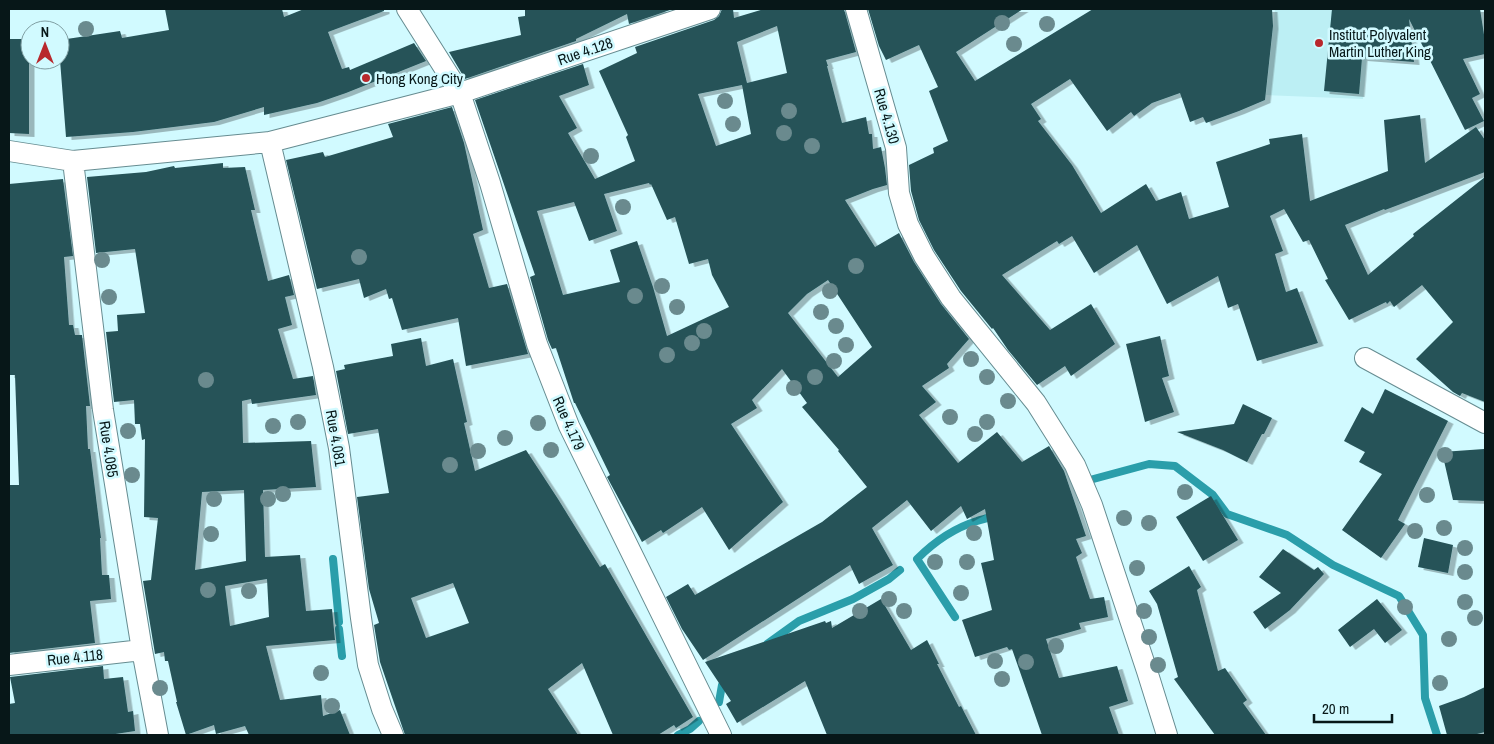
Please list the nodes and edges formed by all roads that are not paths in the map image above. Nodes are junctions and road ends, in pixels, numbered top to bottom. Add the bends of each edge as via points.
1 (407, 9) edge
2 (710, 9) edge
3 (856, 9) edge
4 (460, 93) junction
5 (270, 142) junction
6 (9, 151) edge
7 (73, 161) junction
8 (1365, 358) dead end
9 (1485, 423) edge
10 (142, 650) junction
11 (9, 665) edge
12 (158, 735) edge
13 (393, 735) edge
14 (722, 735) edge
15 (1167, 735) edge

1 - 4 street, Rue 4.179
2 - 4 street, Rue 4.128
3 - 15 street, Rue 4.130 via 896,148 899,194 908,224 950,298 1036,403 1075,465 1092,505
4 - 5 street, Rue 4.128
4 - 14 street, Rue 4.179 via 537,344 569,426
5 - 7 street, Rue 4.128
5 - 13 street, Rue 4.081 via 339,448 368,665
6 - 7 street, Rue 4.128
7 - 10 street, Rue 4.085 via 103,410
8 - 9 street
10 - 11 street, Rue 4.118
10 - 12 street, Rue 4.085

